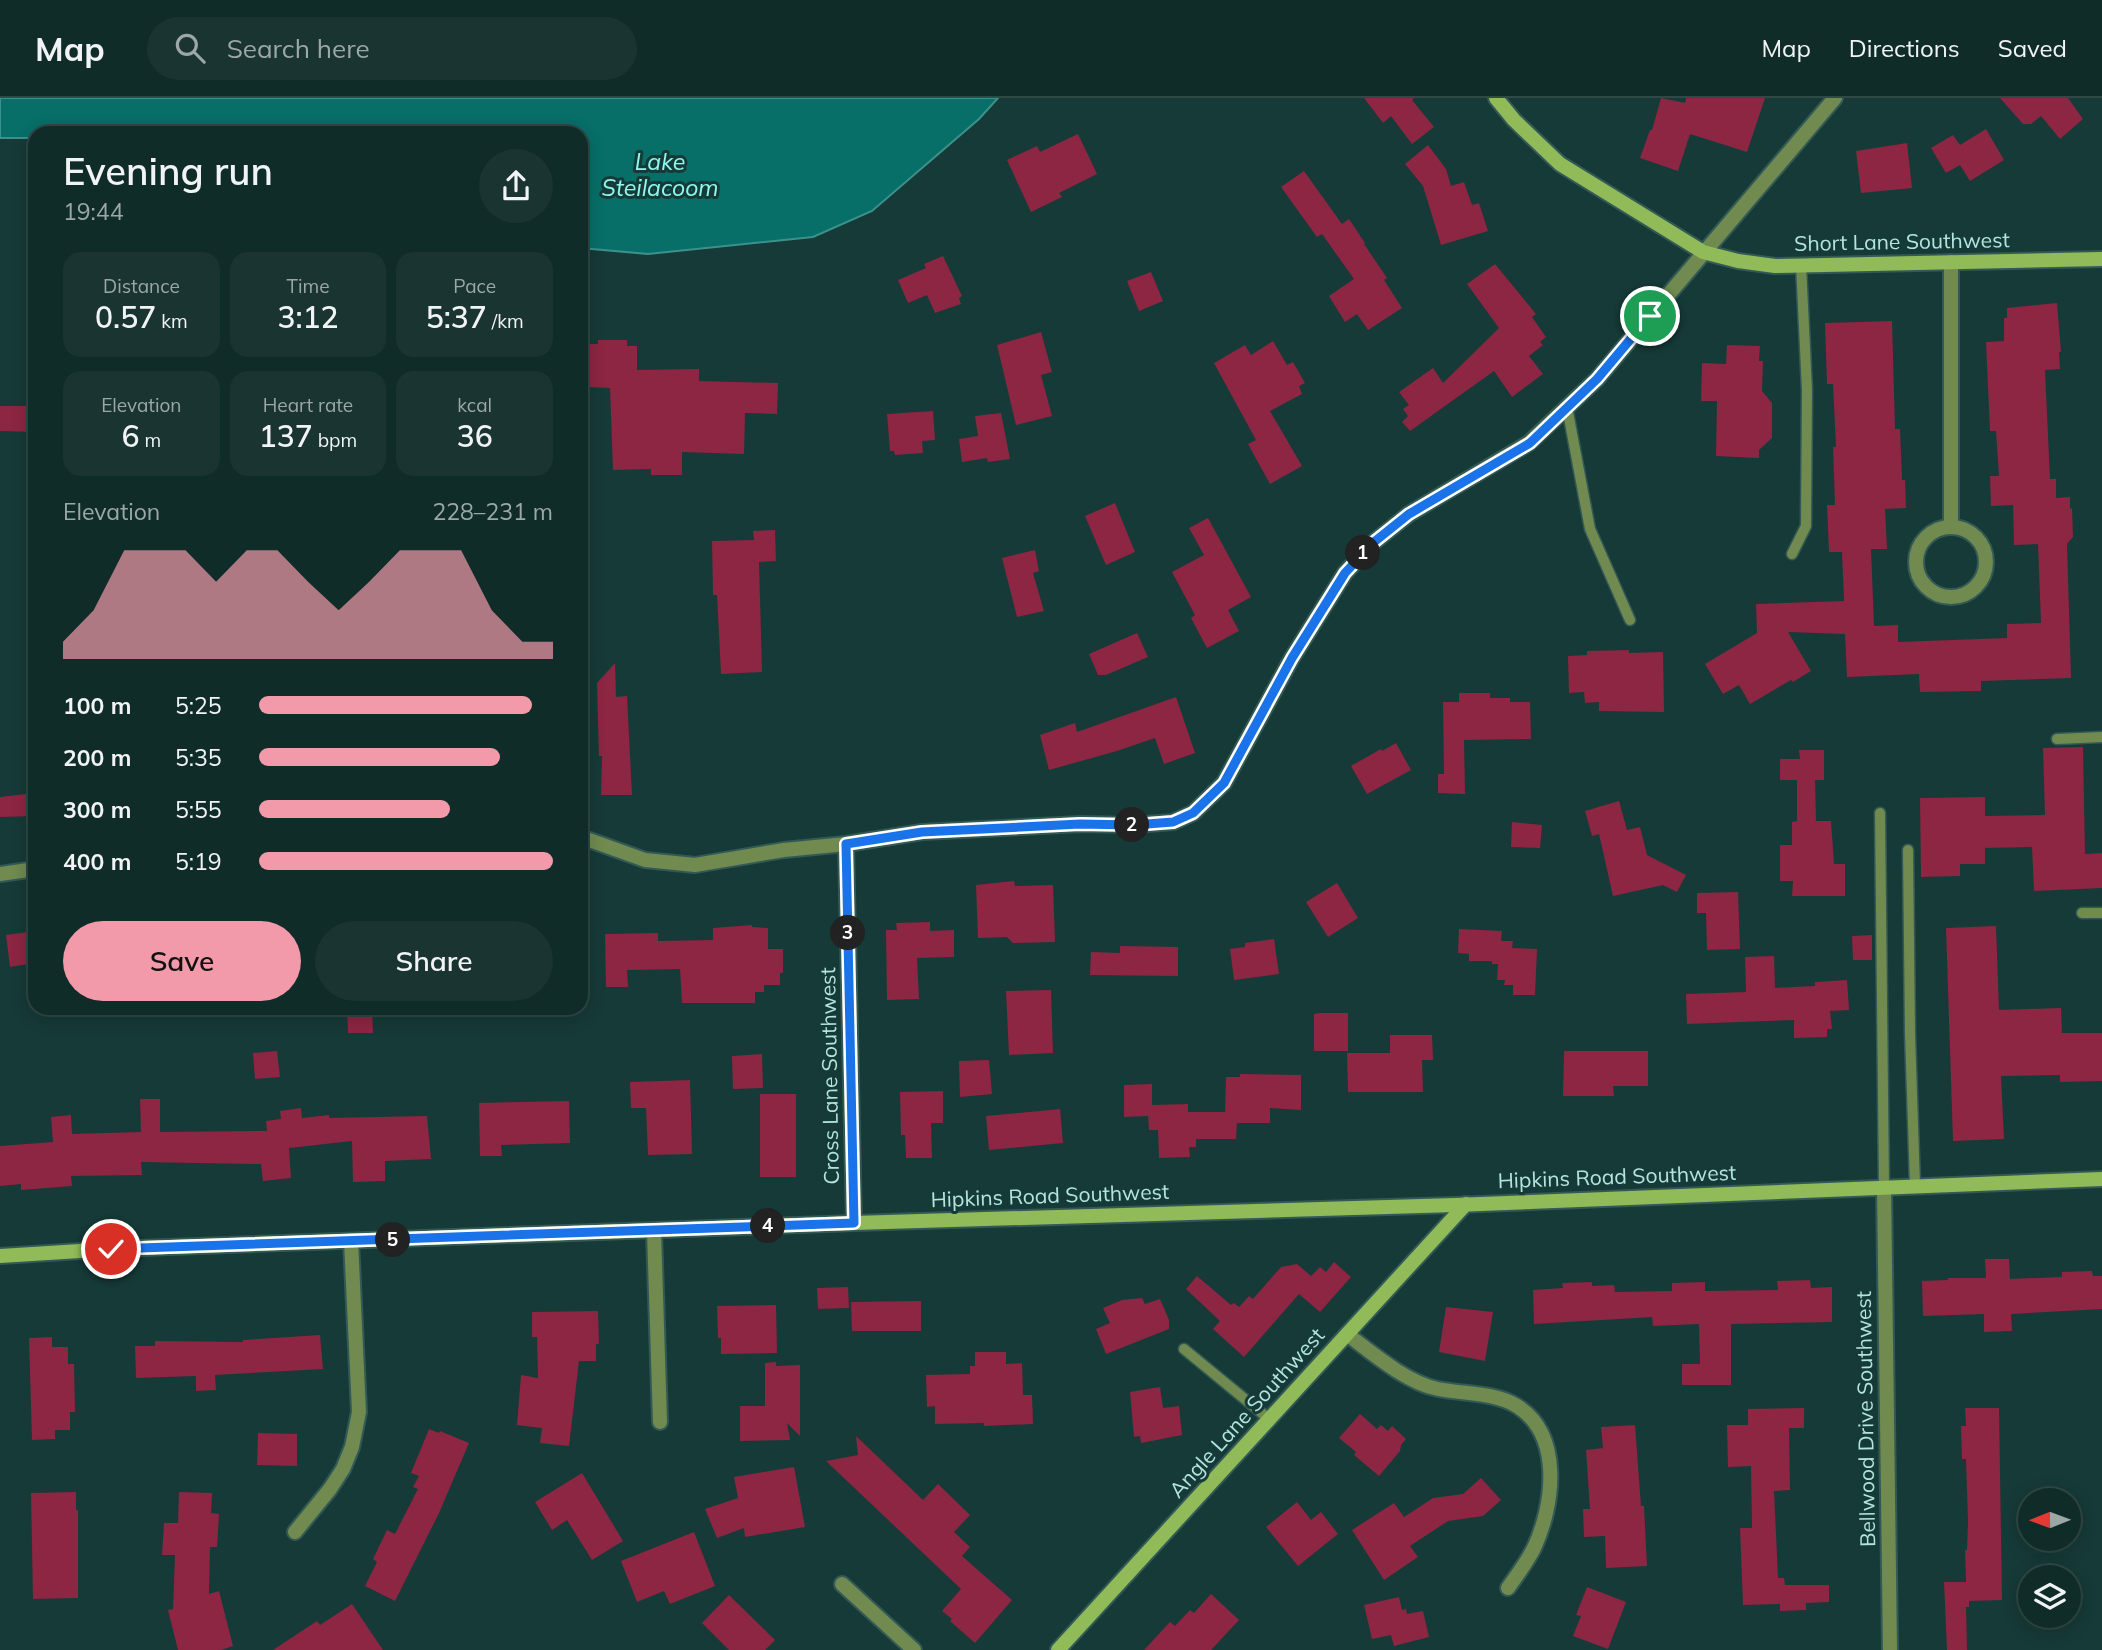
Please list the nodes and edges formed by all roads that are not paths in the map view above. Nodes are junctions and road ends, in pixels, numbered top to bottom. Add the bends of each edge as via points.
1 (1496, 98) edge
2 (1835, 98) edge
3 (1703, 253) junction
4 (2102, 259) edge
5 (1951, 262) junction
6 (1801, 265) junction
7 (1567, 407) junction
8 (1951, 527) junction
9 (1792, 554) dead end
10 (1630, 620) dead end
11 (2102, 737) edge
12 (2057, 739) dead end
13 (1880, 813) dead end
14 (588, 840) edge
15 (846, 844) junction
16 (1908, 850) dead end
17 (28, 870) edge
18 (0, 874) edge
19 (2082, 913) dead end
20 (2102, 913) edge
21 (2102, 1179) edge
22 (1915, 1185) junction
23 (1884, 1187) junction
24 (1466, 1205) junction
25 (854, 1223) junction
26 (653, 1231) junction
27 (351, 1241) junction
28 (0, 1256) edge
29 (1347, 1334) junction
30 (1184, 1349) dead end
31 (1269, 1419) junction
32 (660, 1422) dead end
33 (295, 1532) dead end
34 (842, 1584) dead end
35 (1508, 1588) dead end
36 (914, 1650) edge
37 (1058, 1650) edge
38 (1890, 1650) edge

1 - 3 street, Short Lane Southwest via 1560,164
2 - 3 street
3 - 6 street, Short Lane Southwest via 1775,266
3 - 7 street via 1597,379
4 - 5 street, Short Lane Southwest
5 - 6 street, Short Lane Southwest
5 - 8 street
6 - 9 lane via 1807,390 1806,526
7 - 10 lane via 1590,529
7 - 15 street via 1530,443 1409,514 1345,573 1224,783 1193,813 1173,822 922,832
8 - 8 street via 1923,542 1916,562 1931,591 1952,597 1962,596 1980,582 1986,562 1979,541 1962,528
11 - 12 lane
13 - 23 lane
14 - 15 street via 645,860 695,865
15 - 25 street, Cross Lane Southwest
16 - 22 lane
17 - 18 street
19 - 20 lane
21 - 22 street, Hipkins Road Southwest
22 - 23 street, Hipkins Road Southwest
23 - 24 street, Hipkins Road Southwest
23 - 38 street, Bellwood Drive Southwest
24 - 25 street, Hipkins Road Southwest
24 - 29 street, Angle Lane Southwest
25 - 26 street, Hipkins Road Southwest
26 - 27 street, Hipkins Road Southwest
26 - 32 street
27 - 28 street, Hipkins Road Southwest
27 - 33 street via 359,1412 343,1469
29 - 31 street, Angle Lane Southwest
29 - 35 street via 1380,1359 1435,1389 1516,1405 1543,1435 1551,1465 1550,1488 1535,1544
30 - 31 lane
31 - 37 street, Angle Lane Southwest
34 - 36 street

